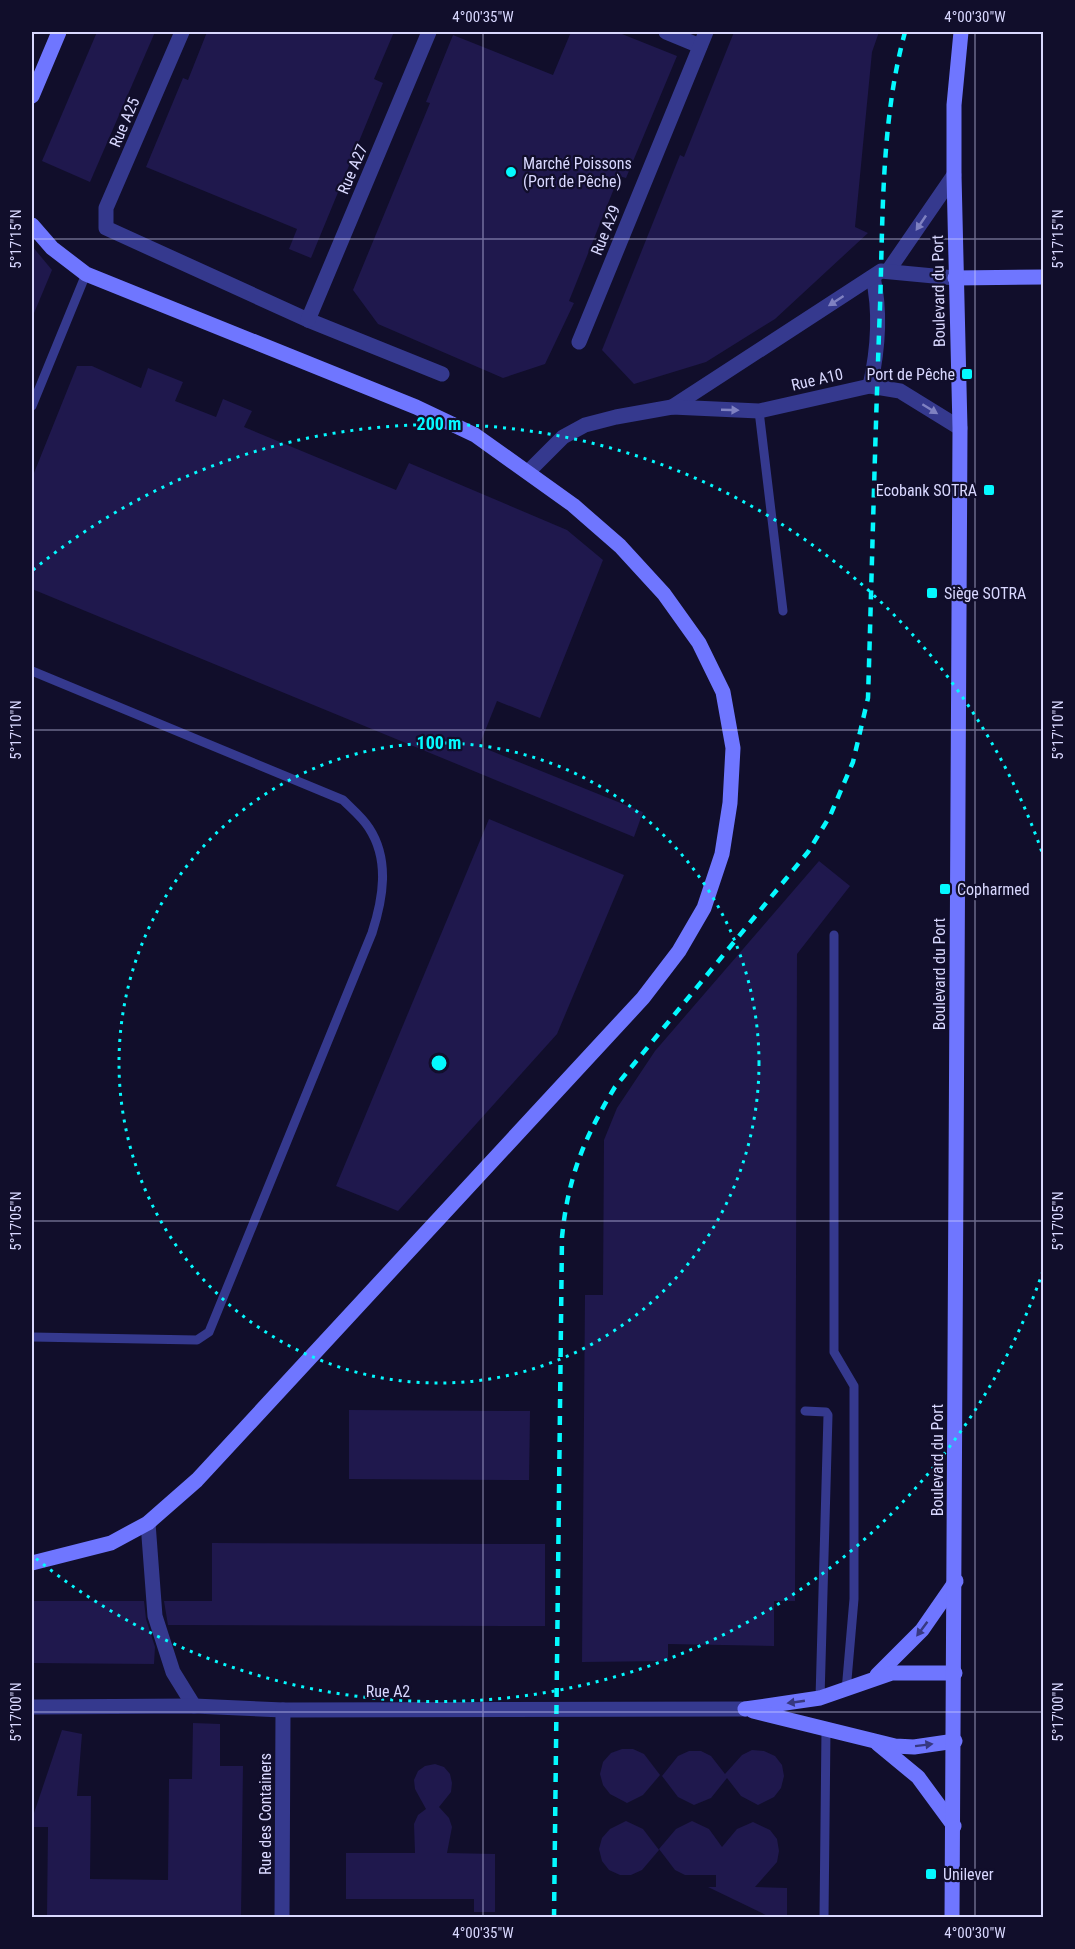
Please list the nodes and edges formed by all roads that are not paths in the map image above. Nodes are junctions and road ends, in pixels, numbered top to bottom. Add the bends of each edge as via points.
1 (59, 32) edge
2 (182, 32) edge
3 (429, 32) edge
4 (666, 32) edge
5 (962, 32) edge
6 (703, 39) edge
7 (32, 96) edge
8 (954, 175) junction
9 (32, 225) edge
10 (888, 271) junction
11 (86, 274) junction
12 (873, 277) junction
13 (1044, 277) edge
14 (955, 278) junction
15 (308, 320) junction
16 (579, 342) dead end
17 (442, 374) dead end
18 (870, 386) junction
19 (32, 406) edge
20 (672, 407) junction
21 (759, 411) junction
22 (960, 428) junction
23 (529, 471) junction
24 (783, 611) dead end
25 (32, 671) edge
26 (834, 935) dead end
27 (32, 1337) edge
28 (805, 1411) dead end
29 (148, 1523) junction
30 (32, 1563) edge
31 (956, 1581) junction
32 (955, 1672) junction
33 (873, 1679) junction
34 (846, 1690) junction
35 (820, 1698) junction
36 (194, 1706) junction
37 (32, 1707) edge
38 (745, 1709) junction
39 (284, 1710) junction
40 (826, 1729) junction
41 (873, 1741) junction
42 (955, 1742) junction
43 (954, 1826) junction
44 (282, 1917) edge
45 (824, 1917) edge
46 (952, 1917) edge

1 - 7 main road
2 - 15 street, Rue A25 via 106,208 106,228
3 - 15 street, Rue A27
4 - 6 street
5 - 8 main road, Boulevard du Port via 954,105
6 - 16 street, Rue A29
8 -> 10 street
8 - 14 main road, Boulevard du Port
9 - 11 main road via 52,248
10 - 12 street, Rue A10
10 - 14 street, Rue A10
11 - 19 lane
11 - 23 main road via 416,407 475,435
12 - 18 street via 878,295 877,343
12 -> 20 street, Rue A10
13 - 14 main road
14 - 22 main road, Boulevard du Port
15 - 17 street
18 - 21 street, Rue A10
18 -> 22 street, Rue A10 via 900,391
20 -> 21 street, Rue A10
20 - 23 street, Rue A10 via 585,425 563,437
21 - 24 lane
22 - 31 main road, Boulevard du Port
23 - 29 main road via 620,546 664,594 699,644 723,692 733,748 730,802 722,854 704,908 679,951 643,998 197,1480
25 - 27 lane via 343,800 369,827 382,855 382,898 372,933 209,1332 197,1340
26 - 34 lane via 834,1352 854,1386 854,1599
28 - 35 lane via 828,1415
29 - 30 main road via 111,1543
29 - 36 street via 155,1616 172,1672
31 - 32 main road, Boulevard du Port
31 -> 33 main road via 922,1630
32 - 33 main road via 910,1671
32 - 42 main road, Boulevard du Port
33 - 34 main road
34 - 35 main road
35 -> 38 main road
36 - 37 street, Rue A2
36 - 39 street, Rue A2
38 - 39 street, Rue A2
38 - 40 main road
39 - 44 street, Rue des Containers
40 - 41 main road
40 - 45 lane
41 -> 42 main road via 914,1747
41 - 43 main road via 918,1777
42 - 43 main road, Boulevard du Port
43 - 46 main road, Boulevard du Port

